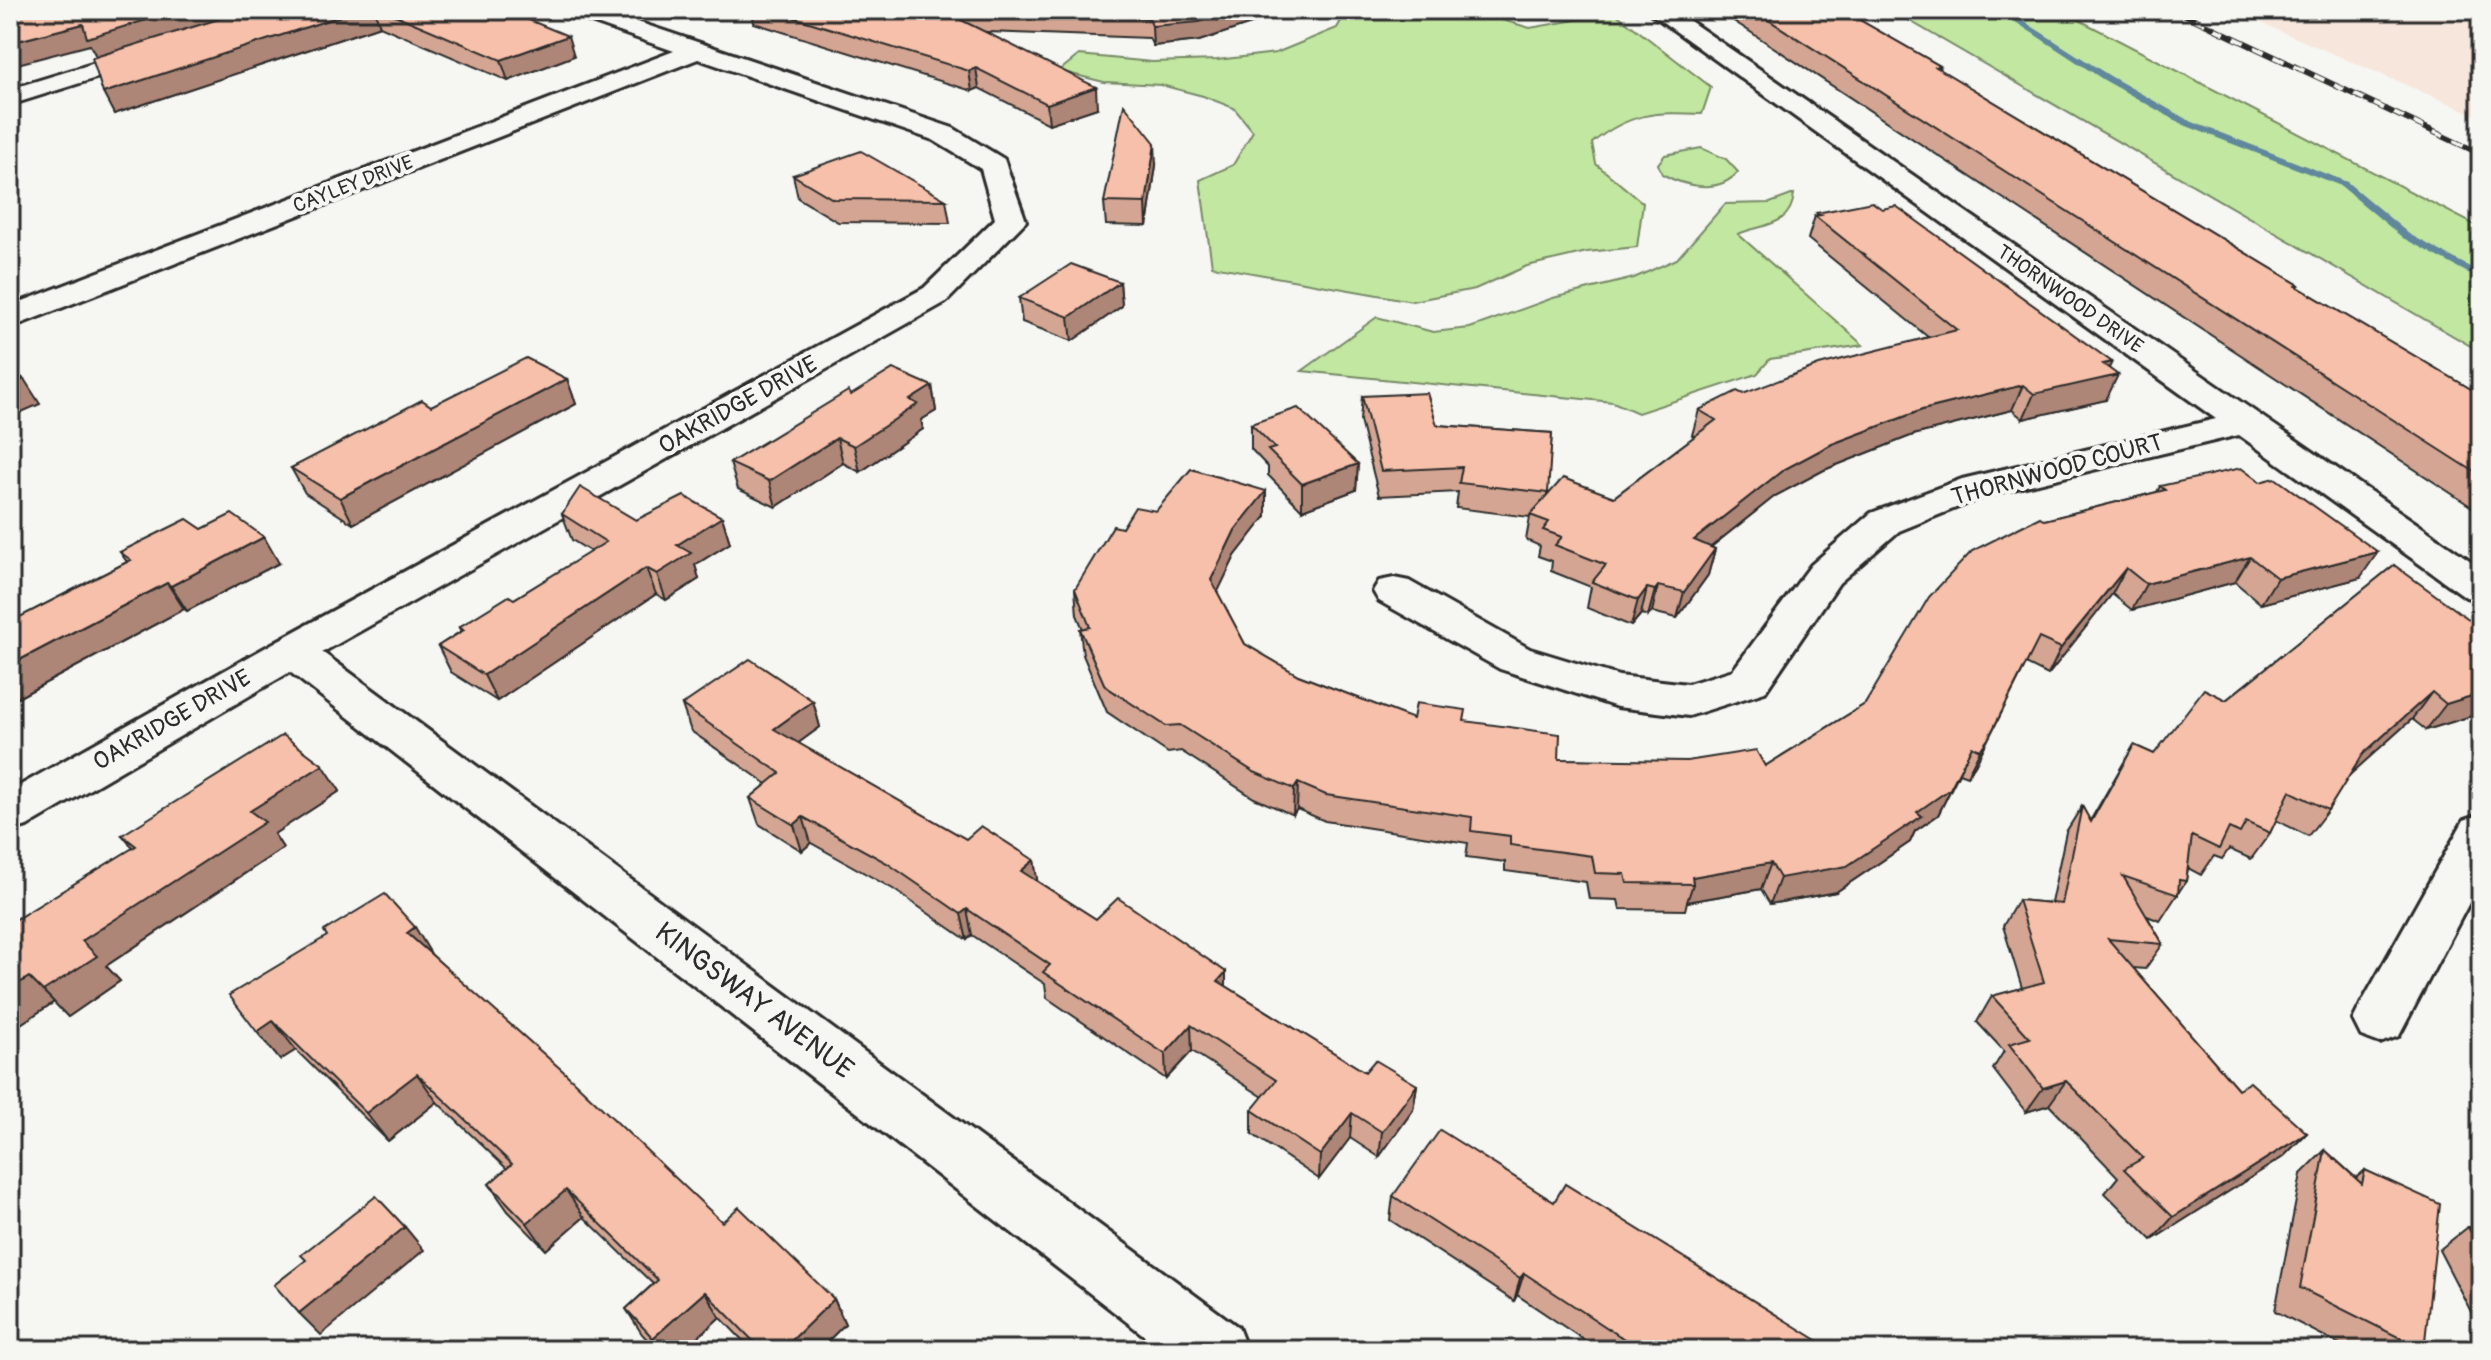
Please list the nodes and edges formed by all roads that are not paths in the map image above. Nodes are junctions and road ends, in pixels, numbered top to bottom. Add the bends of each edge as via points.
1 (579, 10) edge
2 (1658, 10) edge
3 (184, 42) edge
4 (695, 51) junction
5 (10, 97) edge
6 (10, 318) edge
7 (2246, 423) junction
8 (2481, 588) edge
9 (1394, 591) dead end
10 (292, 651) junction
11 (10, 813) edge
12 (2481, 833) edge
13 (2380, 1020) dead end
14 (1215, 1350) edge

1 - 4 street, OAKRIDGE DRIVE
2 - 7 street, THORNWOOD DRIVE
3 - 5 street
4 - 6 street, CAYLEY DRIVE
4 - 10 street, OAKRIDGE DRIVE via 943,134 994,165 1011,221 935,295
7 - 8 street, THORNWOOD DRIVE
7 - 9 street, THORNWOOD COURT via 1975,487 1885,522 1825,574 1749,681 1689,700 1617,691 1515,659
10 - 11 street, OAKRIDGE DRIVE
10 - 14 street, KINGSWAY AVENUE
12 - 13 street

